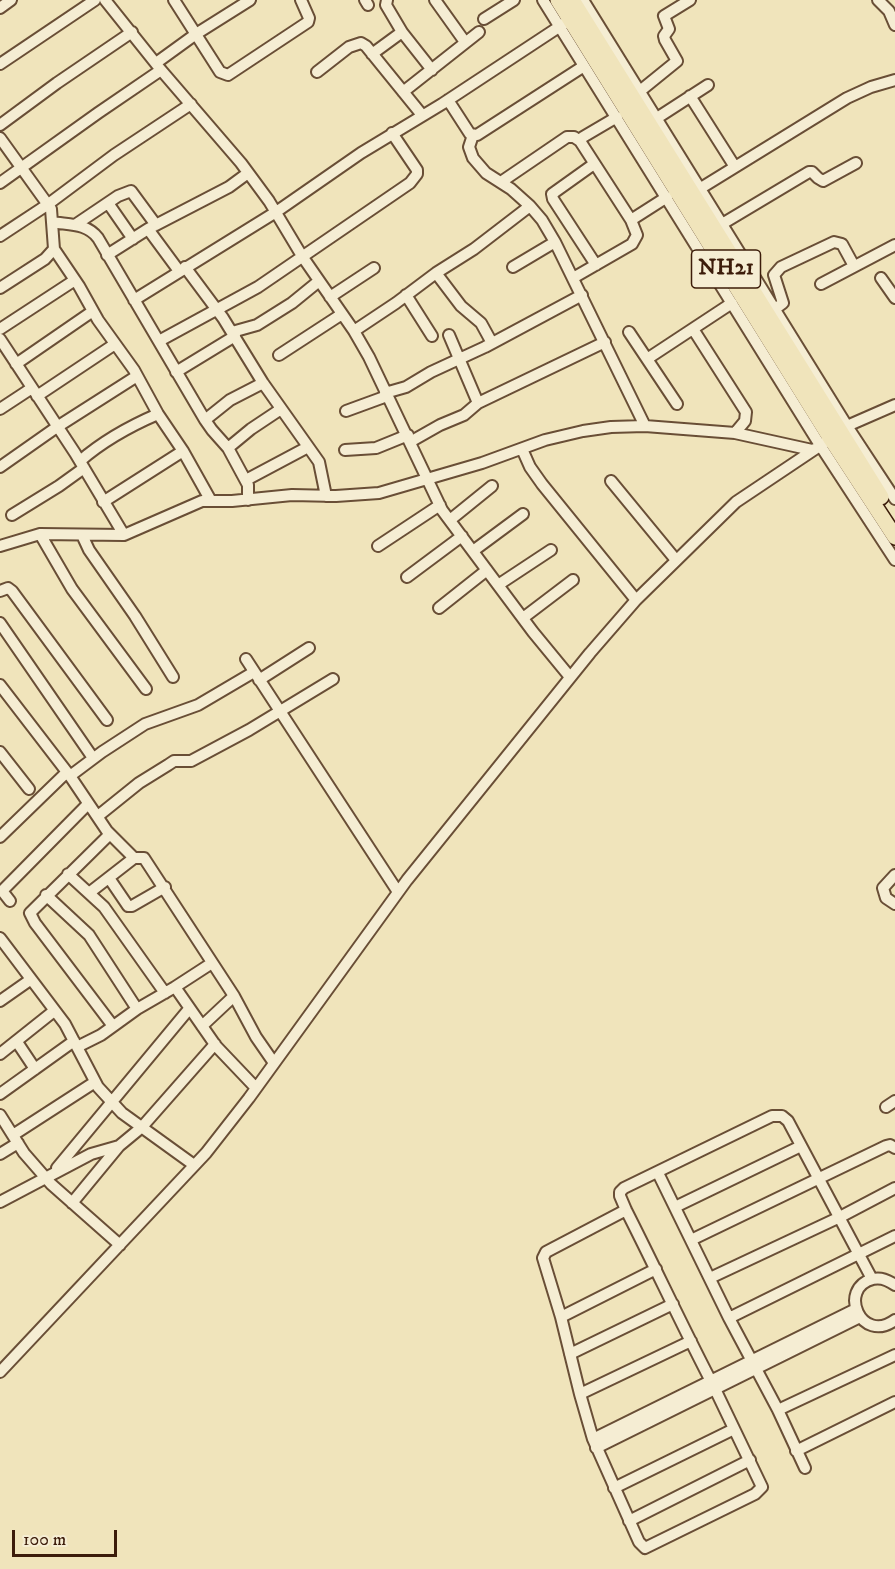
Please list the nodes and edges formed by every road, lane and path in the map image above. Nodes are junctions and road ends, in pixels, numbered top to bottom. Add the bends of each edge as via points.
1 (11, 0) edge
2 (95, 0) edge
3 (105, 0) edge
4 (174, 0) edge
5 (250, 0) edge
6 (302, 0) edge
7 (387, 0) edge
8 (435, 0) edge
9 (514, 0) edge
10 (543, 0) edge
11 (558, 0) edge
12 (572, 0) edge
13 (583, 0) edge
14 (690, 0) edge
15 (878, 0) edge
16 (232, 5) edge
17 (0, 8) edge
18 (484, 19) dead end
19 (565, 23) junction
20 (895, 25) edge
21 (132, 32) junction
22 (402, 32) junction
23 (479, 32) dead end
24 (196, 34) junction
25 (465, 42) junction
26 (372, 54) junction
27 (0, 64) edge
28 (584, 66) junction
29 (159, 67) junction
30 (432, 70) junction
31 (317, 72) dead end
32 (890, 81) edge
33 (708, 85) dead end
34 (640, 91) junction
35 (403, 92) junction
36 (690, 96) junction
37 (448, 100) junction
38 (191, 104) junction
39 (422, 115) junction
40 (617, 117) junction
41 (657, 118) junction
42 (0, 125) edge
43 (392, 134) junction
44 (473, 135) junction
45 (0, 138) edge
46 (580, 141) junction
47 (856, 163) dead end
48 (594, 164) junction
49 (22, 167) junction
50 (735, 167) junction
51 (249, 173) junction
52 (0, 183) edge
53 (501, 183) junction
54 (701, 188) junction
55 (666, 197) junction
56 (108, 203) junction
57 (47, 205) junction
58 (530, 206) junction
59 (276, 212) junction
60 (631, 220) junction
61 (52, 222) junction
62 (75, 225) junction
63 (718, 226) junction
64 (152, 227) junction
65 (0, 236) edge
66 (133, 239) junction
67 (555, 242) junction
68 (895, 245) edge
69 (54, 249) junction
70 (107, 255) junction
71 (302, 256) junction
72 (596, 265) junction
73 (854, 266) junction
74 (513, 267) dead end
75 (374, 268) dead end
76 (182, 269) junction
77 (436, 273) junction
78 (573, 278) junction
79 (881, 278) dead end
80 (75, 280) junction
81 (319, 281) junction
82 (820, 284) dead end
83 (0, 288) edge
84 (893, 292) edge
85 (406, 295) junction
86 (582, 295) junction
87 (330, 297) junction
88 (134, 300) junction
89 (732, 303) junction
90 (217, 309) junction
91 (775, 309) junction
92 (93, 311) junction
93 (342, 314) junction
94 (0, 329) edge
95 (693, 329) junction
96 (354, 331) junction
97 (629, 332) dead end
98 (233, 334) junction
99 (449, 335) dead end
100 (432, 336) dead end
101 (159, 341) junction
102 (604, 342) junction
103 (492, 343) junction
104 (1, 344) edge
105 (115, 344) junction
106 (279, 355) dead end
107 (459, 359) junction
108 (647, 359) junction
109 (16, 364) junction
110 (176, 372) junction
111 (137, 376) junction
112 (263, 383) junction
113 (35, 392) junction
114 (386, 394) junction
115 (478, 403) junction
116 (677, 404) dead end
117 (895, 405) edge
118 (0, 409) edge
119 (281, 409) junction
120 (346, 411) dead end
121 (158, 414) junction
122 (205, 420) junction
123 (57, 426) junction
124 (645, 426) junction
125 (735, 433) junction
126 (830, 438) junction
127 (409, 439) junction
128 (308, 447) junction
129 (228, 448) junction
130 (345, 450) dead end
131 (522, 450) junction
132 (183, 451) junction
133 (82, 464) junction
134 (0, 467) edge
135 (427, 479) junction
136 (246, 480) junction
137 (611, 480) dead end
138 (492, 486) dead end
139 (326, 496) junction
140 (895, 499) edge
141 (248, 500) junction
142 (211, 501) junction
143 (104, 502) junction
144 (440, 506) junction
145 (523, 514) dead end
146 (12, 515) dead end
147 (895, 519) edge
148 (450, 520) junction
149 (40, 534) junction
150 (82, 534) junction
151 (124, 535) junction
152 (462, 536) junction
153 (895, 537) edge
154 (0, 546) edge
155 (378, 546) dead end
156 (551, 550) dead end
157 (472, 551) junction
158 (676, 560) junction
159 (895, 560) edge
160 (487, 570) junction
161 (407, 577) dead end
162 (573, 580) dead end
163 (498, 585) junction
164 (0, 591) edge
165 (636, 600) junction
166 (439, 608) dead end
167 (522, 618) junction
168 (0, 623) edge
169 (309, 648) dead end
170 (246, 658) dead end
171 (256, 676) junction
172 (173, 677) dead end
173 (570, 677) junction
174 (333, 679) dead end
175 (0, 685) edge
176 (146, 689) dead end
177 (280, 713) junction
178 (107, 720) dead end
179 (0, 752) edge
180 (93, 758) junction
181 (68, 774) junction
182 (29, 789) dead end
183 (88, 804) junction
184 (98, 816) junction
185 (110, 834) junction
186 (0, 837) edge
187 (134, 858) junction
188 (68, 874) junction
189 (895, 875) edge
190 (109, 878) junction
191 (165, 887) junction
192 (398, 892) junction
193 (89, 893) junction
194 (46, 895) junction
195 (10, 901) dead end
196 (895, 904) edge
197 (0, 938) edge
198 (5, 956) edge
199 (212, 963) junction
200 (30, 980) junction
201 (174, 987) junction
202 (165, 993) junction
203 (234, 996) junction
204 (0, 1001) edge
205 (137, 1009) junction
206 (189, 1009) junction
207 (54, 1011) junction
208 (113, 1026) junction
209 (202, 1026) junction
210 (17, 1042) junction
211 (76, 1044) junction
212 (215, 1044) junction
213 (0, 1054) edge
214 (274, 1063) junction
215 (35, 1069) junction
216 (95, 1082) junction
217 (256, 1088) junction
218 (0, 1094) edge
219 (112, 1102) junction
220 (0, 1115) edge
221 (142, 1127) junction
222 (16, 1139) junction
223 (119, 1146) junction
224 (801, 1146) junction
225 (895, 1148) edge
226 (0, 1154) edge
227 (194, 1165) junction
228 (658, 1173) junction
229 (49, 1175) junction
230 (820, 1178) junction
231 (895, 1188) edge
232 (0, 1203) edge
233 (72, 1203) junction
234 (675, 1207) junction
235 (626, 1210) junction
236 (840, 1217) junction
237 (895, 1236) edge
238 (692, 1240) junction
239 (120, 1245) junction
240 (859, 1254) junction
241 (656, 1269) junction
242 (710, 1278) junction
243 (872, 1280) junction
244 (895, 1285) edge
245 (673, 1304) junction
246 (858, 1313) junction
247 (561, 1317) junction
248 (729, 1318) junction
249 (892, 1322) edge
250 (895, 1334) edge
251 (691, 1341) junction
252 (570, 1354) junction
253 (895, 1355) edge
254 (754, 1365) junction
255 (0, 1372) edge
256 (713, 1384) junction
257 (579, 1394) junction
258 (895, 1402) edge
259 (778, 1410) junction
260 (735, 1429) junction
261 (595, 1443) junction
262 (796, 1451) junction
263 (750, 1461) junction
264 (805, 1468) dead end
265 (614, 1488) junction
266 (629, 1521) junction

1 - 17 street
2 - 27 street
3 - 21 street
4 - 24 street
5 - 16 street
6 - 24 street via 308,22 228,75 220,72
7 - 22 street via 386,5
8 - 25 street
9 - 18 street
10 - 19 street
11 - 19 highway, NH21
12 - 63 highway, NH21
13 - 34 street
14 - 34 street via 664,16 669,28 664,36 677,61
15 - 20 street
16 - 24 street
19 - 28 street
19 - 37 street
19 - 126 highway, NH21
21 - 29 street
21 - 42 street
22 - 26 street
22 - 30 street
23 - 25 street
24 - 29 street
25 - 30 street
26 - 31 street via 361,44 355,44
26 - 35 street
28 - 40 street
28 - 44 street
29 - 38 street
29 - 49 street
30 - 35 street
32 - 50 street via 847,98
33 - 36 street
34 - 41 street
35 - 39 street
36 - 41 street
36 - 50 street
37 - 39 street
37 - 44 street
38 - 51 street
38 - 57 street
39 - 43 street
40 - 46 street
40 - 55 street
41 - 54 street
43 - 59 street
43 - 71 street via 417,170 414,178
44 - 53 street via 469,147 473,158
45 - 49 street
46 - 48 street
46 - 53 street via 567,137
47 - 63 street via 823,181 809,172
48 - 60 street
48 - 72 street via 552,194
49 - 52 street
49 - 57 street
50 - 54 street
51 - 59 street
51 - 64 street
53 - 58 street
54 - 63 street
55 - 60 street
55 - 89 street
56 - 62 street
56 - 64 street via 131,191
56 - 66 street
57 - 61 street
57 - 65 street
58 - 67 street
58 - 77 street
59 - 71 street
59 - 76 street
60 - 72 street via 635,239
61 - 62 street
61 - 69 street
62 - 70 street via 92,230
63 - 91 street
63 - 126 highway, NH21
64 - 66 street
64 - 76 street
66 - 70 street
67 - 74 street
67 - 78 street
68 - 73 street
69 - 80 street
69 - 83 street
70 - 88 street
71 - 81 street
71 - 90 street via 258,287
72 - 78 street
73 - 82 street
73 - 91 street via 842,244 834,242 781,267 774,275 783,303
75 - 87 street
76 - 88 street
76 - 90 street
77 - 85 street
77 - 103 street via 461,306 481,323
78 - 86 street
79 - 84 street
80 - 92 street
80 - 94 street
81 - 87 street
81 - 98 street via 257,325
85 - 96 street
85 - 100 street
86 - 102 street
86 - 103 street
87 - 93 street
88 - 101 street
89 - 95 street
89 - 126 street
90 - 98 street
90 - 101 street
91 - 126 street
92 - 105 street
92 - 109 street
93 - 96 street
93 - 106 street
95 - 108 street
95 - 125 street via 746,412 745,421
96 - 114 street
97 - 108 street
98 - 110 street
98 - 112 street
99 - 107 street
101 - 110 street
102 - 115 street
102 - 124 street
103 - 107 street
104 - 109 street
105 - 111 street
105 - 113 street
107 - 114 street
107 - 115 street
108 - 116 street
109 - 113 street
110 - 122 street
111 - 121 street
111 - 123 street
112 - 119 street
112 - 122 street via 230,400
113 - 118 street
113 - 123 street
114 - 120 street
114 - 127 street
115 - 127 street via 464,415
117 - 126 street
119 - 128 street
119 - 129 street
121 - 132 street
121 - 133 street via 95,449
122 - 129 street
123 - 133 street
123 - 134 street
124 - 125 street
124 - 131 street via 583,431
125 - 126 street
126 - 140 street
126 - 147 highway, NH21
126 - 153 highway, NH21
126 - 158 street via 735,502
126 - 159 street
127 - 130 street via 376,448
127 - 135 street
128 - 136 street
128 - 139 street via 319,462
129 - 136 street
131 - 135 street
131 - 165 street via 542,484
132 - 142 street
132 - 143 street
133 - 143 street
133 - 146 street via 59,486
135 - 139 street via 379,493
135 - 144 street
136 - 141 street
137 - 158 street
138 - 148 street
139 - 141 street
141 - 142 street
142 - 151 street via 202,501
143 - 151 street
144 - 148 street
144 - 155 street
145 - 157 street
148 - 152 street
149 - 150 street
149 - 154 street
149 - 176 street via 72,589
150 - 151 street
150 - 172 street
152 - 157 street
152 - 161 street
156 - 163 street
157 - 160 street
158 - 165 street
160 - 163 street
160 - 166 street
162 - 167 street
163 - 167 street
164 - 178 street via 12,591
165 - 173 street
167 - 173 street
168 - 180 street
169 - 171 street
170 - 171 street
171 - 177 street
171 - 180 street via 198,705 145,724
173 - 192 street
174 - 177 street
175 - 181 street
177 - 184 street via 191,761 168,765
177 - 192 street
179 - 182 street
180 - 181 street
181 - 183 street
181 - 186 street
183 - 184 street
183 - 195 street via 4,889
184 - 185 street
185 - 187 street
185 - 188 street
187 - 190 street
187 - 191 street via 144,858
188 - 193 street
188 - 194 street
189 - 196 street via 883,888 886,898
190 - 191 street via 128,906
190 - 193 street
191 - 199 street
192 - 214 street
193 - 202 street via 114,919
194 - 205 street via 89,935
194 - 208 street via 32,909 31,917
197 - 198 street
198 - 200 street
199 - 201 street
199 - 203 street
200 - 204 street
200 - 207 street
201 - 202 street
201 - 206 street
202 - 205 street
203 - 209 street
203 - 214 street
205 - 208 street
206 - 209 street
206 - 219 street
207 - 210 street
207 - 211 street
208 - 211 street
209 - 212 street
210 - 213 street
210 - 215 street
211 - 215 street
211 - 216 street
212 - 217 street
212 - 221 street
214 - 217 street
215 - 218 street
216 - 219 street
216 - 222 street
217 - 227 street
219 - 221 street
219 - 229 street
220 - 222 street
221 - 223 street
221 - 227 street
222 - 226 street
222 - 229 street
223 - 229 street via 91,1154
223 - 233 street
224 - 228 street via 785,1117 772,1116
224 - 230 street
224 - 234 street
225 - 230 street via 886,1146
227 - 239 street
228 - 234 street
228 - 235 street via 620,1192
229 - 232 street
229 - 233 street
230 - 236 street
230 - 238 street
231 - 236 street
233 - 239 street
234 - 238 street
235 - 241 street
235 - 247 street via 543,1256
236 - 240 street
236 - 242 street
237 - 240 street
238 - 242 street
239 - 255 street
240 - 243 street
240 - 248 street
241 - 245 street
241 - 247 street
242 - 248 street
243 - 244 street
243 - 246 street via 858,1291
245 - 251 street
245 - 252 street
246 - 249 street via 876,1326
246 - 254 street
247 - 252 street
248 - 254 street
249 - 250 street
251 - 256 street
251 - 257 street
252 - 257 street
253 - 259 street
254 - 256 street
254 - 259 street
256 - 260 street
256 - 261 street
257 - 261 street
258 - 262 street
259 - 262 street
260 - 263 street
260 - 265 street
261 - 265 street
262 - 264 street
263 - 266 street
263 - 266 street via 761,1485 758,1492 670,1536 645,1548
265 - 266 street

